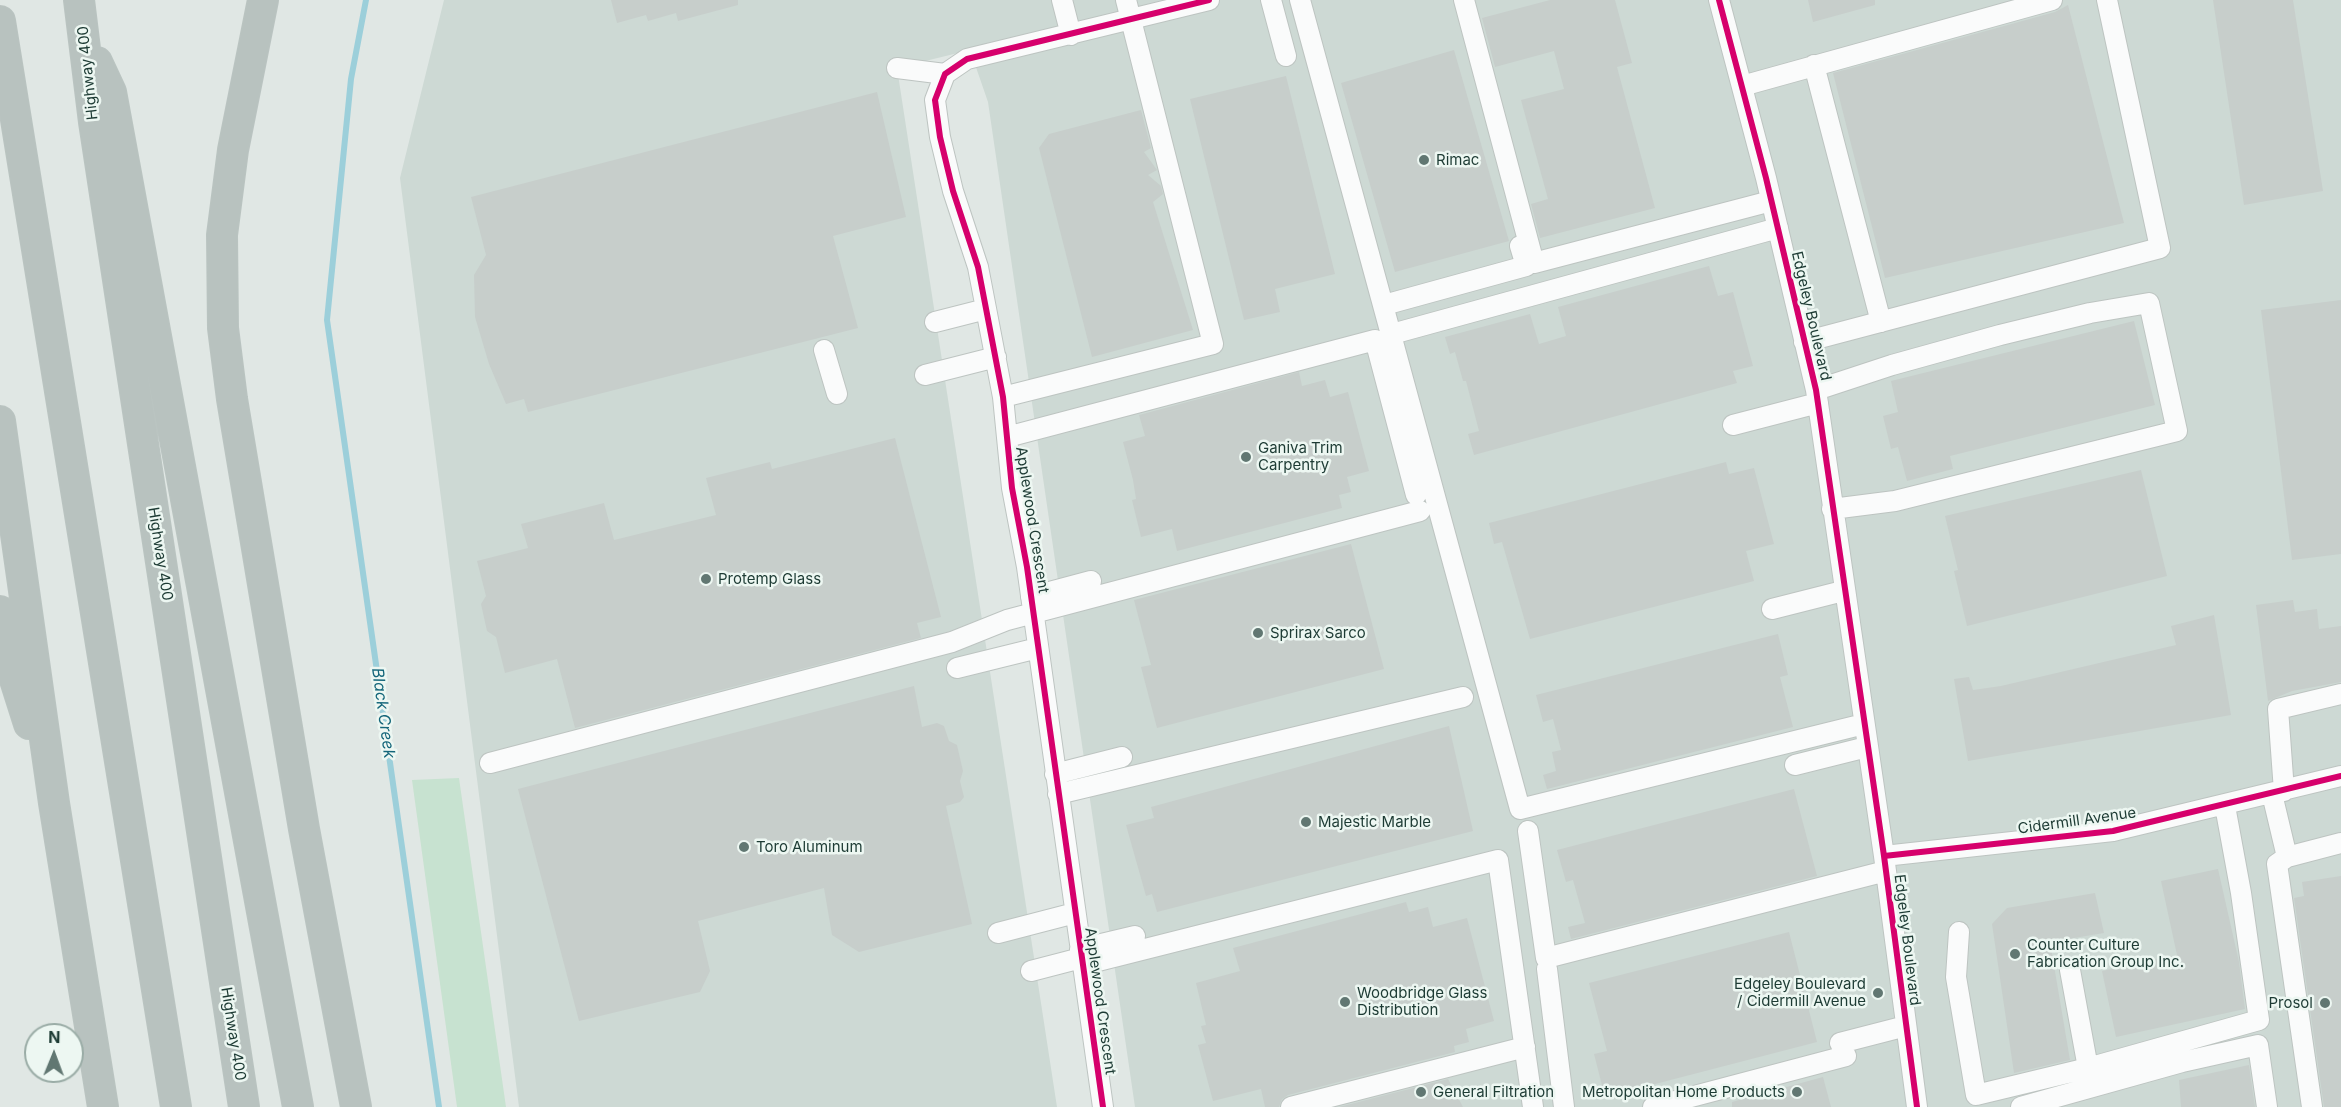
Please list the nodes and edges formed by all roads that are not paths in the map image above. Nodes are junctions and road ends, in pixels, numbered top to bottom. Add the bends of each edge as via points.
1 (79, 0) edge
2 (263, 0) edge
3 (1062, 0) edge
4 (1126, 0) edge
5 (1209, 0) edge
6 (1271, 0) edge
7 (1300, 0) edge
8 (1453, 0) edge
9 (1464, 0) edge
10 (1719, 0) edge
11 (2052, 0) edge
12 (2107, 0) edge
13 (1131, 20) junction
14 (0, 21) edge
15 (1071, 35) junction
16 (85, 39) junction
17 (1286, 56) dead end
18 (1814, 65) junction
19 (897, 68) dead end
20 (945, 74) junction
21 (1742, 86) junction
22 (1771, 201) junction
23 (1778, 228) junction
24 (1384, 305) junction
25 (986, 309) junction
26 (935, 322) dead end
27 (1881, 322) junction
28 (1392, 334) junction
29 (1804, 342) junction
30 (824, 350) dead end
31 (996, 357) junction
32 (925, 375) dead end
33 (837, 394) dead end
34 (1817, 396) junction
35 (1003, 397) junction
36 (0, 421) edge
37 (1733, 425) dead end
38 (1007, 437) junction
39 (1832, 509) junction
40 (1091, 581) dead end
41 (1844, 591) junction
42 (1033, 605) junction
43 (1772, 609) dead end
44 (0, 611) edge
45 (983, 628) junction
46 (1038, 648) junction
47 (990, 660) junction
48 (957, 668) dead end
49 (2341, 694) edge
50 (1463, 697) dead end
51 (1864, 724) junction
52 (1867, 747) junction
53 (1122, 757) dead end
54 (490, 763) dead end
55 (1795, 765) dead end
56 (1055, 774) junction
57 (2341, 776) edge
58 (2278, 792) junction
59 (1058, 794) junction
60 (54, 803) junction
61 (2225, 806) junction
62 (1528, 831) dead end
63 (2341, 843) edge
64 (2287, 857) junction
65 (1886, 869) junction
66 (1804, 903) dead end
67 (1075, 913) junction
68 (1959, 932) dead end
69 (998, 933) dead end
70 (1136, 936) dead end
71 (1081, 958) junction
72 (1547, 969) dead end
73 (2070, 970) dead end
74 (1030, 971) dead end
75 (1906, 1026) junction
76 (1525, 1047) junction
77 (2088, 1068) junction
78 (103, 1107) edge
79 (176, 1107) edge
80 (244, 1107) edge
81 (298, 1107) edge
82 (356, 1107) edge
83 (1102, 1107) edge
84 (1291, 1107) edge
85 (1533, 1107) edge
86 (1564, 1107) edge
87 (1653, 1107) edge
88 (1917, 1107) edge
89 (2021, 1107) edge
90 (2267, 1107) edge
91 (2312, 1107) edge

1 - 16 highway, Highway 400
2 - 82 highway via 232,150 222,235 223,328 302,817
3 - 15 street
4 - 13 street
5 - 13 street
6 - 17 street
7 - 24 street
8 - 24 street via 1526,266
9 - 22 street via 1534,263
10 - 21 street, Edgeley Boulevard
11 - 18 street
12 - 27 street via 2160,248
13 - 15 street
13 - 35 street via 1213,344
14 - 79 highway
15 - 20 street via 967,59
16 - 80 highway, Highway 400 via 94,122
16 - 81 highway via 111,92
18 - 21 street
18 - 27 street
19 - 20 street
20 - 25 street, Applewood Crescent via 935,100 940,136 978,267
21 - 22 street, Edgeley Boulevard
22 - 23 street, Edgeley Boulevard
23 - 28 street
23 - 29 street, Edgeley Boulevard
24 - 28 street
25 - 26 street
25 - 31 street, Applewood Crescent
27 - 29 street
28 - 51 street via 1520,809
29 - 34 street, Edgeley Boulevard
30 - 33 street
31 - 32 street
31 - 35 street, Applewood Crescent
34 - 37 street
34 - 39 street, Edgeley Boulevard
34 - 39 street via 1892,365 2090,313 2149,303 2178,431 1895,501
35 - 38 street, Applewood Crescent
36 - 60 highway
38 - 42 street, Applewood Crescent
38 - 42 street via 1375,340 1418,503
39 - 41 street, Edgeley Boulevard
40 - 42 street
41 - 43 street
41 - 51 street, Edgeley Boulevard
42 - 45 street
42 - 46 street, Applewood Crescent
44 - 60 highway via 9,661
45 - 47 street
45 - 54 street via 952,642
46 - 47 street
46 - 56 street, Applewood Crescent
47 - 48 street
49 - 58 street via 2278,709
50 - 59 street
51 - 52 street, Edgeley Boulevard
52 - 55 street
52 - 65 street, Edgeley Boulevard
53 - 56 street
56 - 59 street, Applewood Crescent
57 - 58 street, Cidermill Avenue
58 - 61 street, Cidermill Avenue
58 - 64 street
59 - 67 street, Applewood Crescent
60 - 78 highway
61 - 65 street, Cidermill Avenue via 2113,831
61 - 77 street via 2259,1020
62 - 65 street via 1546,958
63 - 64 street
64 - 91 street via 2277,864
65 - 66 street
65 - 75 street, Edgeley Boulevard
67 - 69 street
67 - 71 street, Applewood Crescent
68 - 77 street via 1956,977 1976,1095
70 - 71 street
71 - 74 street
71 - 76 street via 1498,860
71 - 83 street, Applewood Crescent
72 - 86 street
73 - 77 street
75 - 87 street
75 - 88 street, Edgeley Boulevard
76 - 84 street
76 - 85 street
89 - 90 street via 2258,1045

